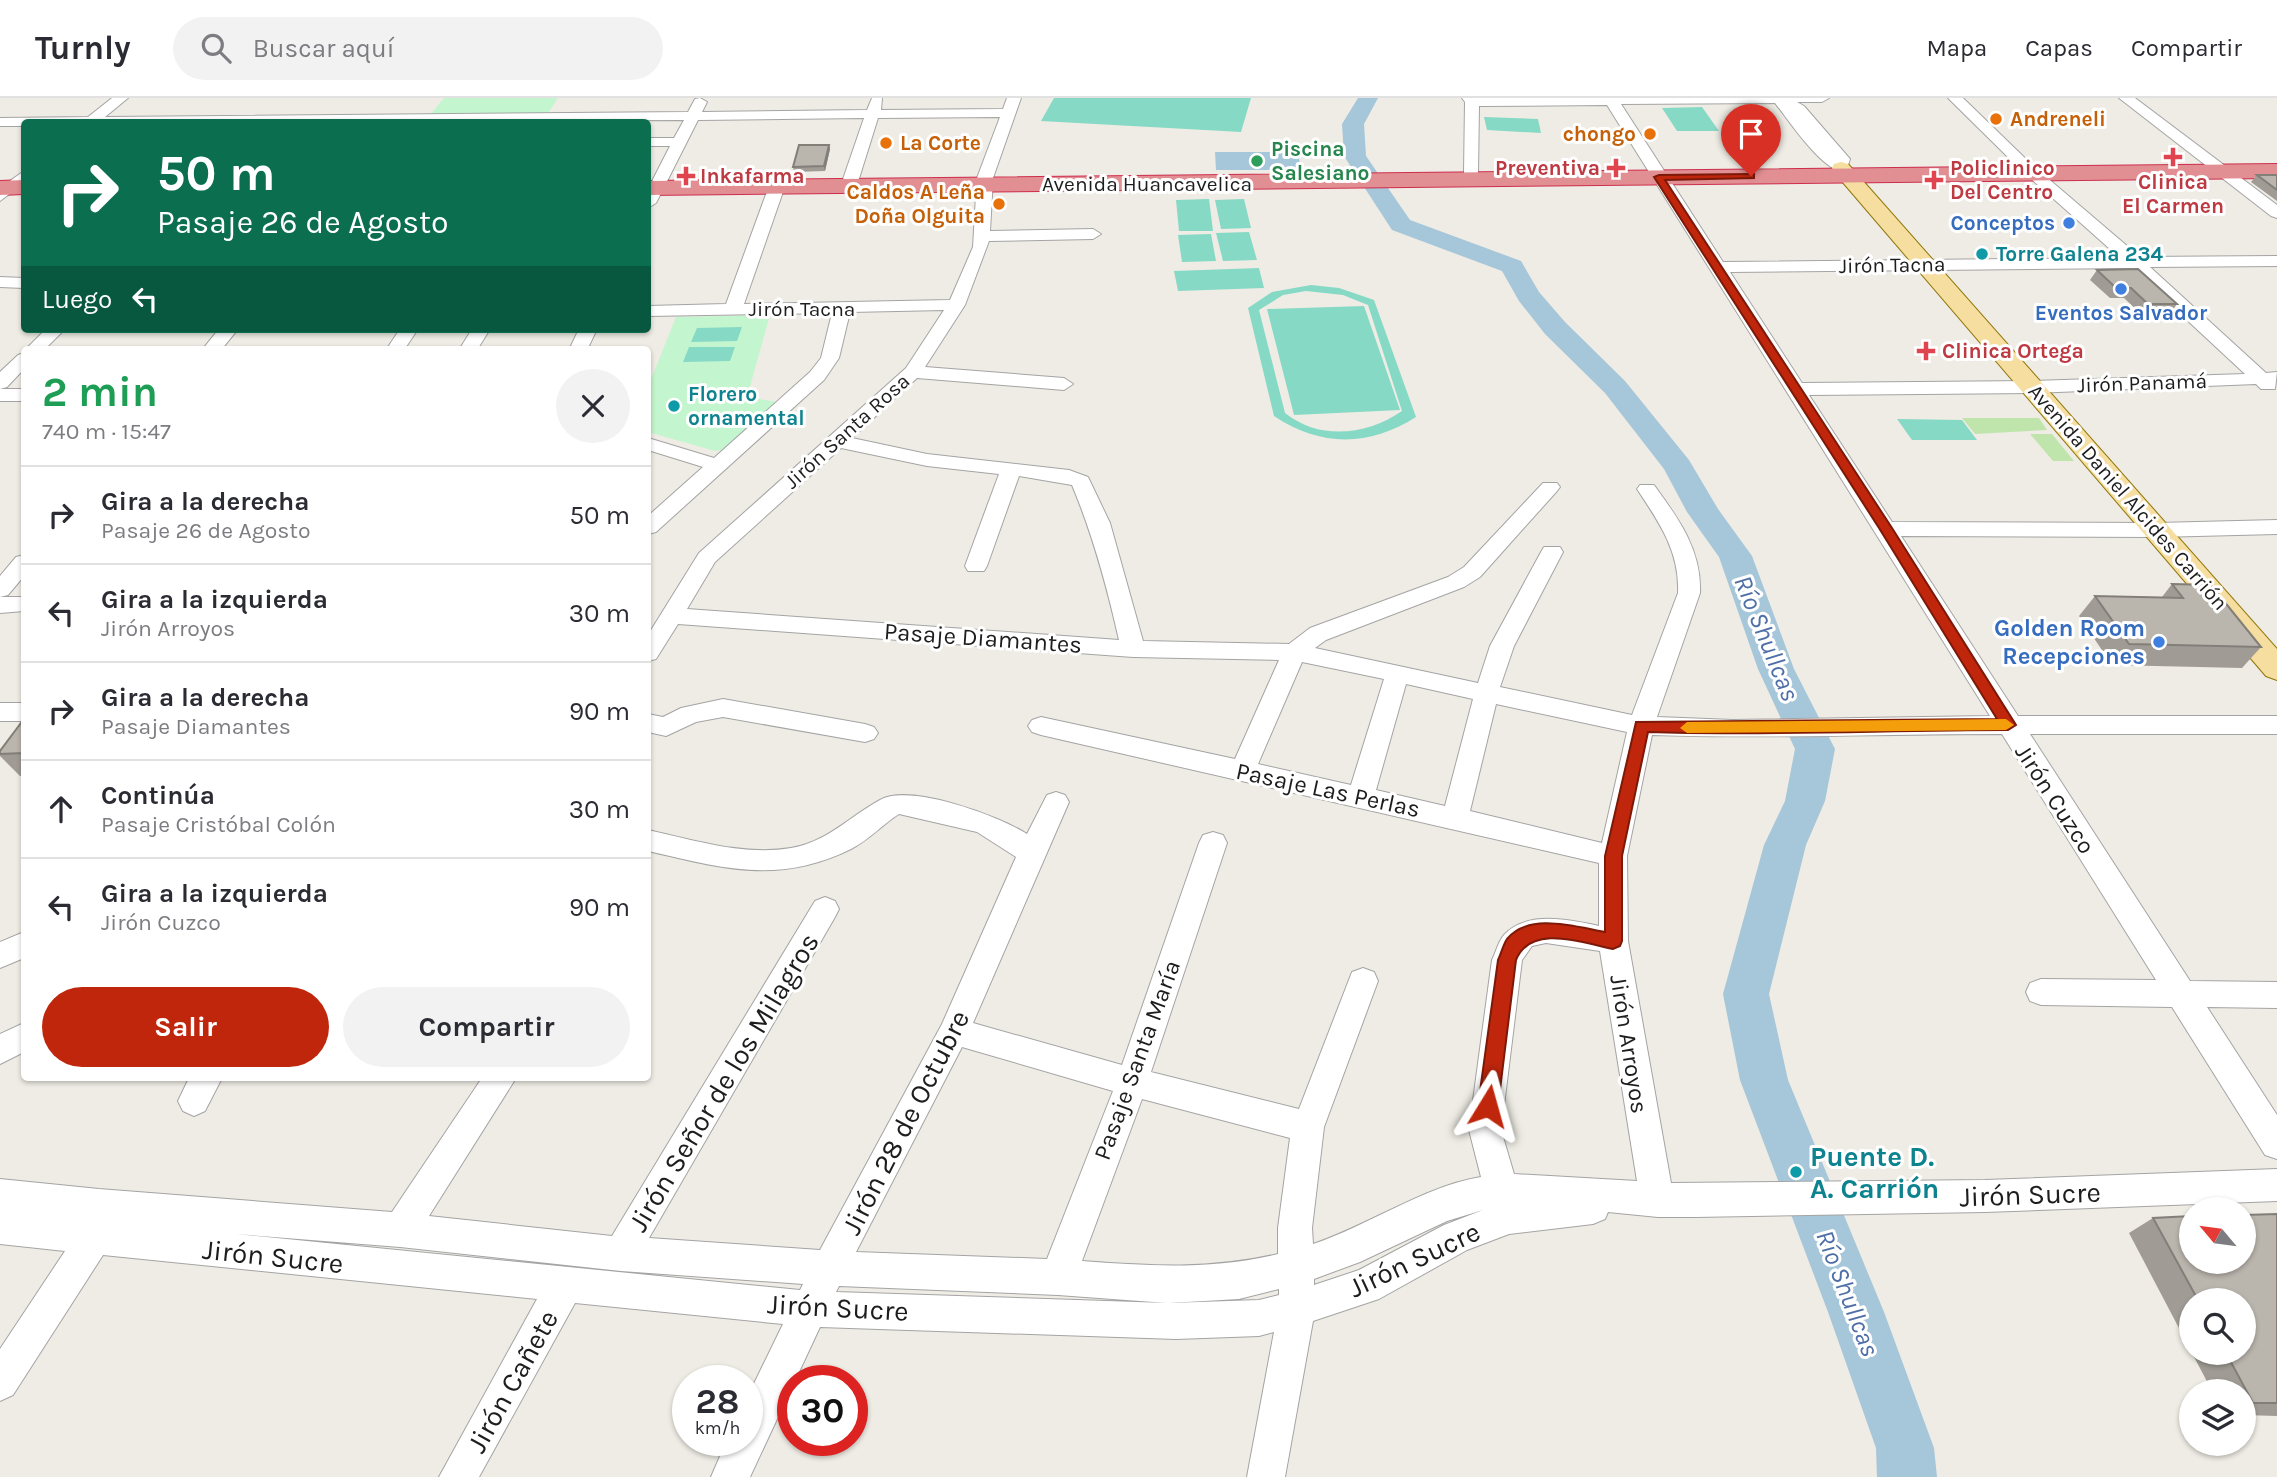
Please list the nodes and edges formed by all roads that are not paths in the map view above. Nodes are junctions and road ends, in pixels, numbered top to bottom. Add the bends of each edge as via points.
1 (121, 98) edge
2 (568, 98) edge
3 (702, 98) edge
4 (878, 98) edge
5 (1014, 98) edge
6 (1779, 98) edge
7 (1822, 98) edge
8 (1955, 98) edge
9 (2126, 98) edge
10 (1611, 99) edge
11 (1471, 100) edge
12 (285, 105) dead end
13 (1006, 113) junction
14 (693, 114) junction
15 (873, 114) junction
16 (411, 116) edge
17 (95, 119) edge
18 (270, 119) edge
19 (325, 119) edge
20 (553, 119) edge
21 (0, 122) edge
22 (21, 122) edge
23 (651, 142) edge
24 (678, 142) junction
25 (2277, 165) edge
26 (2220, 169) junction
27 (2030, 170) junction
28 (2277, 171) edge
29 (1844, 172) junction
30 (1657, 174) junction
31 (1458, 176) junction
32 (985, 181) junction
33 (850, 182) junction
34 (777, 186) junction
35 (651, 187) edge
36 (2277, 212) edge
37 (1093, 234) dead end
38 (982, 236) junction
39 (2277, 261) edge
40 (2136, 263) junction
41 (1926, 264) junction
42 (1717, 267) junction
43 (0, 282) edge
44 (21, 282) edge
45 (956, 305) junction
46 (733, 309) junction
47 (842, 309) junction
48 (651, 311) edge
49 (52, 333) edge
50 (38, 346) edge
51 (21, 362) edge
52 (913, 372) junction
53 (2269, 378) edge
54 (0, 383) edge
55 (1064, 384) dead end
56 (2033, 387) junction
57 (1796, 389) junction
58 (2277, 393) edge
59 (0, 395) edge
60 (21, 395) edge
61 (837, 441) junction
62 (651, 445) edge
63 (717, 465) junction
64 (1011, 470) junction
65 (1550, 487) dead end
66 (1647, 489) dead end
67 (651, 524) edge
68 (2277, 527) edge
69 (1885, 528) junction
70 (2157, 530) junction
71 (1552, 552) dead end
72 (21, 566) edge
73 (976, 566) dead end
74 (0, 590) edge
75 (0, 604) edge
76 (21, 604) edge
77 (672, 616) junction
78 (651, 648) edge
79 (1133, 649) junction
80 (1294, 652) junction
81 (2277, 669) edge
82 (1396, 675) junction
83 (1486, 694) junction
84 (0, 712) edge
85 (21, 712) edge
86 (651, 724) edge
87 (2008, 725) junction
88 (2277, 725) edge
89 (1041, 726) dead end
90 (1642, 726) junction
91 (865, 733) dead end
92 (1242, 772) junction
93 (1360, 798) junction
94 (1056, 802) dead end
95 (1455, 817) junction
96 (1213, 843) dead end
97 (651, 846) edge
98 (1031, 854) junction
99 (1614, 856) junction
100 (825, 909) dead end
101 (1613, 941) junction
102 (21, 946) edge
103 (0, 956) edge
104 (1363, 981) dead end
105 (2041, 992) dead end
106 (2180, 994) junction
107 (2277, 995) edge
108 (954, 1031) junction
109 (21, 1039) edge
110 (0, 1050) edge
111 (498, 1081) edge
112 (1132, 1082) junction
113 (1308, 1127) junction
114 (2277, 1144) edge
115 (2277, 1185) edge
116 (0, 1195) edge
117 (1658, 1200) junction
118 (1695, 1202) joint
119 (1506, 1204) junction
120 (0, 1227) edge
121 (400, 1230) junction
122 (94, 1238) junction
123 (621, 1254) junction
124 (1296, 1267) junction
125 (829, 1268) junction
126 (1058, 1277) junction
127 (565, 1285) junction
128 (1297, 1308) junction
129 (809, 1309) junction
130 (0, 1382) edge
131 (763, 1406) edge
132 (740, 1456) edge
133 (458, 1477) edge
134 (730, 1477) edge
135 (1266, 1477) edge

1 - 17 street
2 - 20 street
3 - 14 street
4 - 15 street
5 - 13 street, Jirón Santa Rosa
6 - 7 street
6 - 10 street
6 - 29 street
8 - 27 street
9 - 26 street
10 - 11 street
10 - 30 street, Jirón Cuzco
11 - 31 street
12 - 18 street
13 - 15 street
13 - 32 street, Jirón Santa Rosa
14 - 15 street
14 - 20 street
14 - 24 street
15 - 33 street
16 - 19 street
16 - 20 street
21 - 22 street
23 - 24 street
24 - 35 street
25 - 26 highway, Avenida Huancavelica
26 - 27 highway, Avenida Huancavelica
26 - 28 highway, Avenida Huancavelica
26 - 36 street
27 - 29 highway, Avenida Huancavelica
27 - 40 street
29 - 30 highway, Avenida Huancavelica
29 - 41 main road, Avenida Daniel Alcides Carrión
30 - 31 highway, Avenida Huancavelica
30 - 42 street, Jirón Cuzco
31 - 32 highway, Avenida Huancavelica
32 - 33 highway, Avenida Huancavelica
32 - 38 street, Jirón Santa Rosa
33 - 34 highway, Avenida Huancavelica
33 - 35 highway, Avenida Huancavelica
34 - 35 highway, Avenida Huancavelica
34 - 46 street
37 - 38 street
38 - 45 street, Jirón Santa Rosa
39 - 40 street, Jirón Tacna
40 - 41 street, Jirón Tacna
40 - 53 street
41 - 42 street, Jirón Tacna
41 - 56 main road, Avenida Daniel Alcides Carrión
42 - 57 street, Jirón Cuzco
43 - 44 street
45 - 47 street, Jirón Tacna
45 - 52 street, Jirón Santa Rosa
46 - 47 street, Jirón Tacna
46 - 48 street, Jirón Tacna
47 - 63 street via 827,365
49 - 50 street
51 - 54 street
52 - 55 street
52 - 61 street, Jirón Santa Rosa
53 - 56 street, Jirón Panamá
53 - 58 street
56 - 57 street, Jirón Panamá
56 - 70 main road, Avenida Daniel Alcides Carrión
57 - 69 street, Jirón Cuzco
59 - 60 street
61 - 64 street via 927,460
61 - 77 street, Jirón Santa Rosa via 707,558
62 - 63 street
63 - 67 street
64 - 73 street
64 - 79 street via 1069,476 1084,485 1114,571
65 - 80 street via 1472,572 1318,634
66 - 90 street, Jirón Arroyos via 1674,527 1691,581
68 - 70 street
69 - 70 street
69 - 87 street, Jirón Cuzco
70 - 81 main road, Avenida Daniel Alcides Carrión
71 - 83 street via 1507,632
72 - 74 street
75 - 76 street
77 - 78 street, Jirón Santa Rosa
77 - 79 street, Pasaje Diamantes
79 - 80 street, Pasaje Diamantes
80 - 82 street, Pasaje Diamantes
80 - 92 street
82 - 83 street, Pasaje Diamantes
82 - 93 street
83 - 90 street, Pasaje Diamantes
83 - 95 street
84 - 85 street
86 - 91 street via 666,727 690,714 723,708
87 - 88 street, Pasaje Diamantes
87 - 90 street, Pasaje Diamantes
87 - 106 street, Jirón Cuzco
89 - 92 street, Pasaje Las Perlas
90 - 99 street, Jirón Arroyos
92 - 93 street, Pasaje Las Perlas
93 - 95 street, Pasaje Las Perlas
94 - 98 street, Jirón 28 de Octubre
95 - 99 street, Pasaje Las Perlas
96 - 112 street, Pasaje Santa María
97 - 98 street via 744,861 793,859 843,841 882,811 899,804 990,824 1016,838
98 - 108 street, Jirón 28 de Octubre
99 - 101 street, Jirón Arroyos
100 - 123 street, Jirón Señor de los Milagros
101 - 117 street, Jirón Arroyos
101 - 119 street via 1538,931 1514,944 1507,960 1485,1130
102 - 103 street
104 - 113 street
105 - 106 street
106 - 107 street
106 - 114 street, Jirón Cuzco
108 - 112 street
108 - 125 street, Jirón 28 de Octubre
109 - 110 street
111 - 121 street
112 - 113 street
112 - 126 street, Pasaje Santa María
113 - 124 street via 1295,1228
115 - 118 street, Jirón Sucre
116 - 121 street, Jirón Sucre
117 - 118 street, Jirón Sucre
117 - 119 street, Jirón Sucre
119 - 124 street, Jirón Sucre via 1472,1195 1348,1250
119 - 128 street, Jirón Sucre via 1366,1286
120 - 122 street, Jirón Sucre
121 - 123 street, Jirón Sucre
122 - 127 street, Jirón Sucre
122 - 130 street
123 - 125 street, Jirón Sucre
124 - 126 street, Jirón Sucre via 1239,1281 1169,1285
124 - 128 street
125 - 126 street, Jirón Sucre
125 - 129 street, Jirón 28 de Octubre
127 - 129 street, Jirón Sucre
127 - 133 street, Jirón Cañete
128 - 129 street, Jirón Sucre via 1259,1318 1176,1321
128 - 135 street
129 - 131 street, Jirón 28 de Octubre
132 - 134 street, Jirón 28 de Octubre

